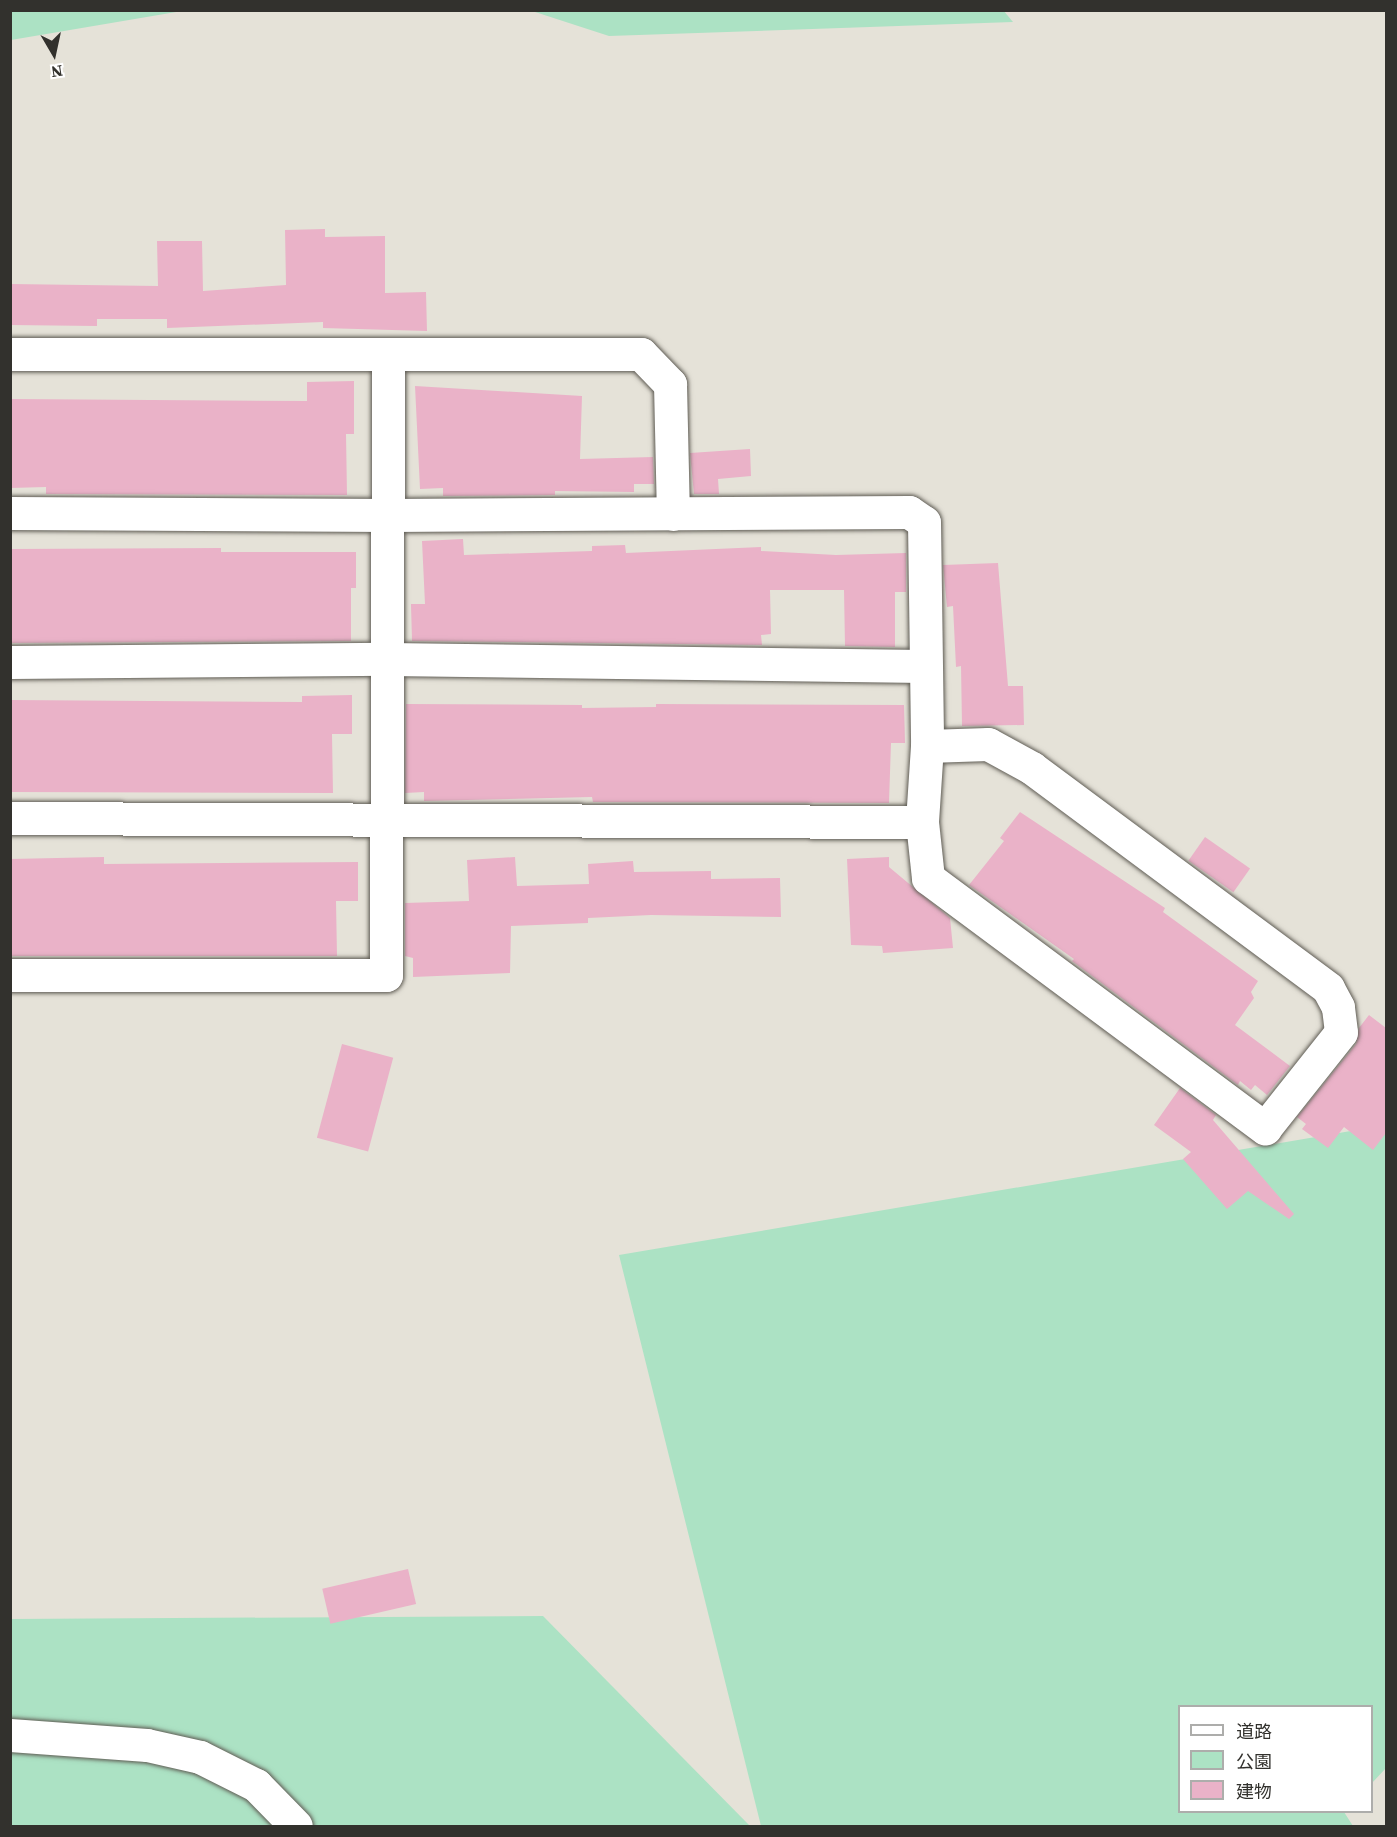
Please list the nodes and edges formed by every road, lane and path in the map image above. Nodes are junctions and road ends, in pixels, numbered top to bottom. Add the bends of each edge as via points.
1 (10, 354) edge
2 (388, 357) junction
3 (10, 513) edge
4 (673, 514) junction
5 (390, 516) junction
6 (388, 659) junction
7 (10, 662) edge
8 (924, 666) junction
9 (927, 746) junction
10 (10, 818) edge
11 (386, 820) junction
12 (922, 822) junction
13 (10, 975) edge
14 (10, 1736) edge
15 (296, 1827) edge

1 - 2 street
2 - 4 street via 642,354 670,384
2 - 5 street
3 - 5 street
4 - 5 street
4 - 8 street via 909,512 924,522
5 - 6 street
6 - 7 street
6 - 8 street
6 - 11 street
8 - 9 street
9 - 12 street
9 - 12 street via 988,744 1032,768 1328,988 1338,1007 1341,1032 1265,1128 928,878
10 - 11 street
11 - 12 street
11 - 13 street via 386,975
14 - 15 street via 147,1745 200,1757 256,1785

